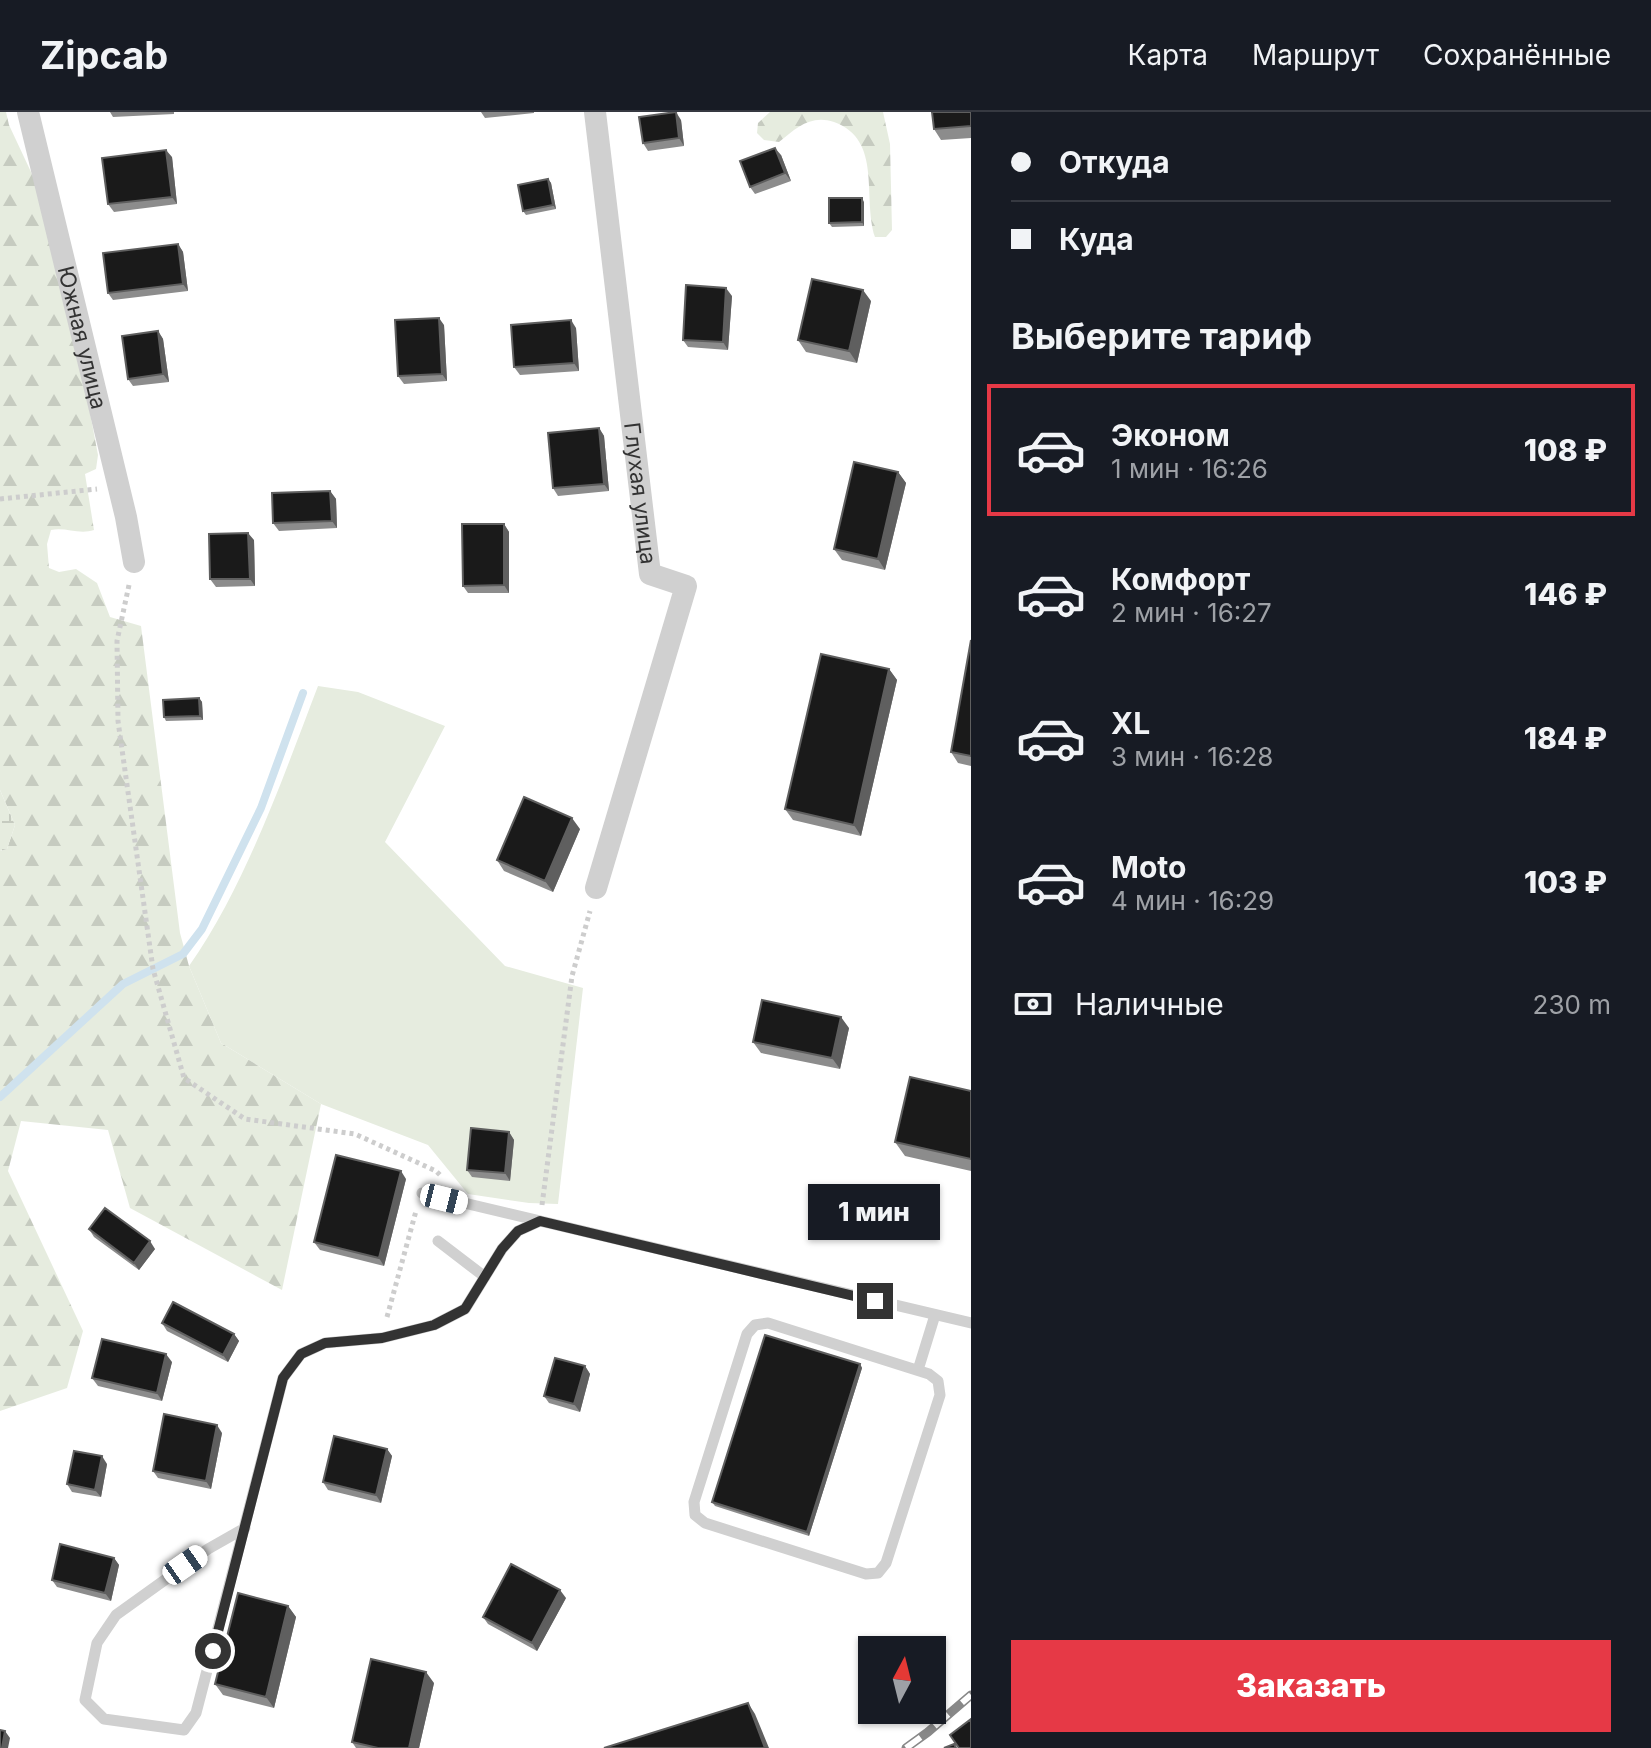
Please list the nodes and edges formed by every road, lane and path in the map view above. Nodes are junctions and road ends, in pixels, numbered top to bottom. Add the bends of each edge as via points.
1 (28, 112) edge
2 (595, 112) edge
3 (117, 486) junction
4 (0, 499) edge
5 (134, 562) joint
6 (596, 888) joint
7 (436, 1171) junction
8 (422, 1193) junction
9 (466, 1204) junction
10 (540, 1221) junction
11 (438, 1241) dead end
12 (485, 1277) junction
13 (935, 1315) junction
14 (971, 1323) edge
15 (382, 1338) junction
16 (918, 1370) junction
17 (245, 1528) junction

1 - 3 street, Южная улица
2 - 6 street, Глухая улица via 650,574 686,586
3 - 4 path
3 - 5 street, Южная улица
5 - 7 path via 117,641 118,721 153,969 184,1078 245,1119 355,1134
6 - 10 path via 572,976
7 - 8 path
7 - 9 path
8 - 9 lane
8 - 15 path
9 - 10 lane
10 - 12 lane via 518,1231
10 - 13 lane
11 - 12 lane
12 - 15 lane via 465,1309 434,1325
13 - 14 lane
13 - 16 lane
15 - 17 lane via 325,1343 301,1354 283,1378
16 - 16 lane via 938,1381 940,1395 886,1563 878,1573 866,1574 780,1547 695,1515 694,1502 747,1334 755,1325 768,1323
17 - 17 lane via 196,1713 184,1730 104,1719 85,1700 97,1643 116,1615

